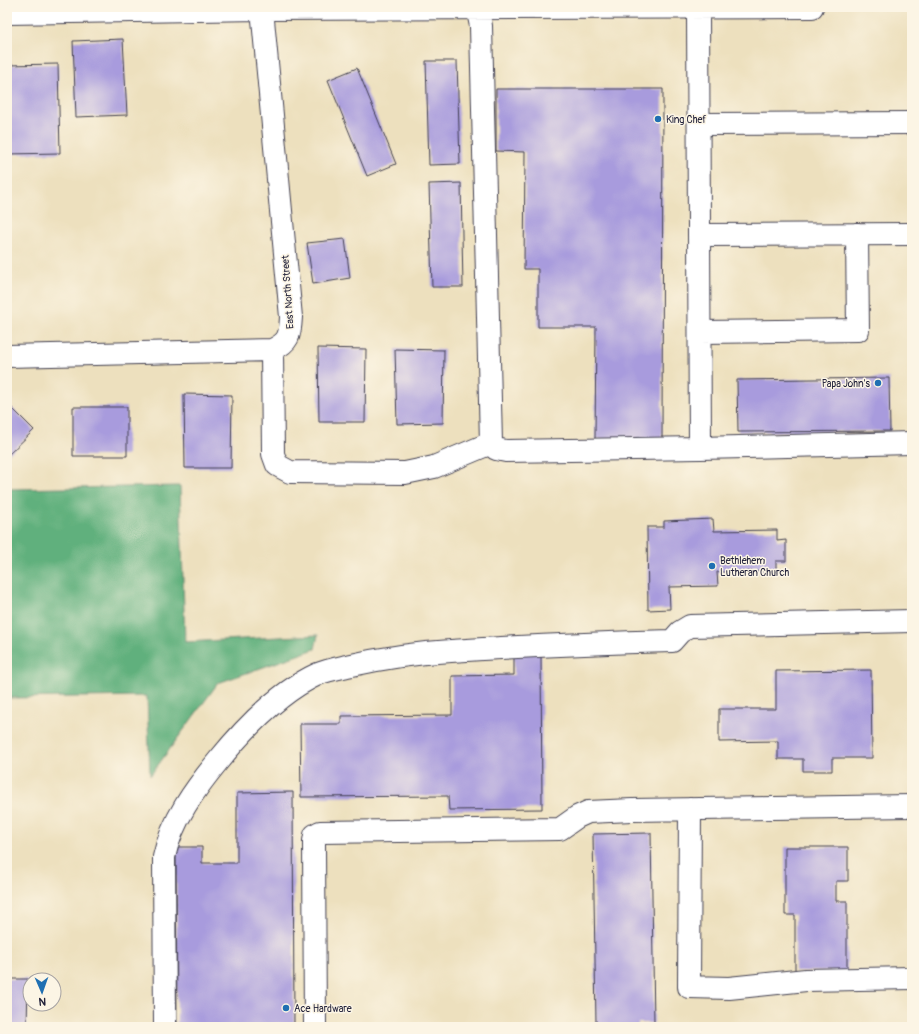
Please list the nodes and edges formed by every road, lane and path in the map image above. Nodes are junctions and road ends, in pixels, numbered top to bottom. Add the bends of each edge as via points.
1 (812, 7) edge
2 (477, 8) edge
3 (175, 9) edge
4 (262, 9) junction
5 (698, 9) junction
6 (7, 13) edge
7 (912, 123) edge
8 (699, 124) junction
9 (857, 234) junction
10 (912, 234) edge
11 (700, 235) junction
12 (700, 332) junction
13 (272, 350) junction
14 (7, 356) edge
15 (912, 442) edge
16 (491, 443) junction
17 (700, 448) junction
18 (912, 621) edge
19 (912, 806) edge
20 (690, 809) junction
21 (912, 978) edge
22 (165, 1027) edge
23 (315, 1027) edge

1 - 5 street
2 - 4 street
2 - 5 street
2 - 16 street via 481,26
3 - 4 street
3 - 6 street
4 - 13 street, East North Street via 290,317 290,333 283,345
5 - 8 street
7 - 8 street
8 - 11 street
9 - 10 street
9 - 11 street
9 - 12 street via 858,330
11 - 12 street
12 - 17 street
13 - 14 street
13 - 16 street via 273,454 277,465 290,472 405,473 434,466
15 - 17 street
16 - 17 street via 496,449 506,451
18 - 22 street via 690,626 672,641 523,646 402,654 318,674 286,694 264,712 229,747 178,817 164,857
19 - 20 street
20 - 21 street via 689,987 729,988 806,980
20 - 23 street via 588,812 560,829 320,832 315,835 314,841

